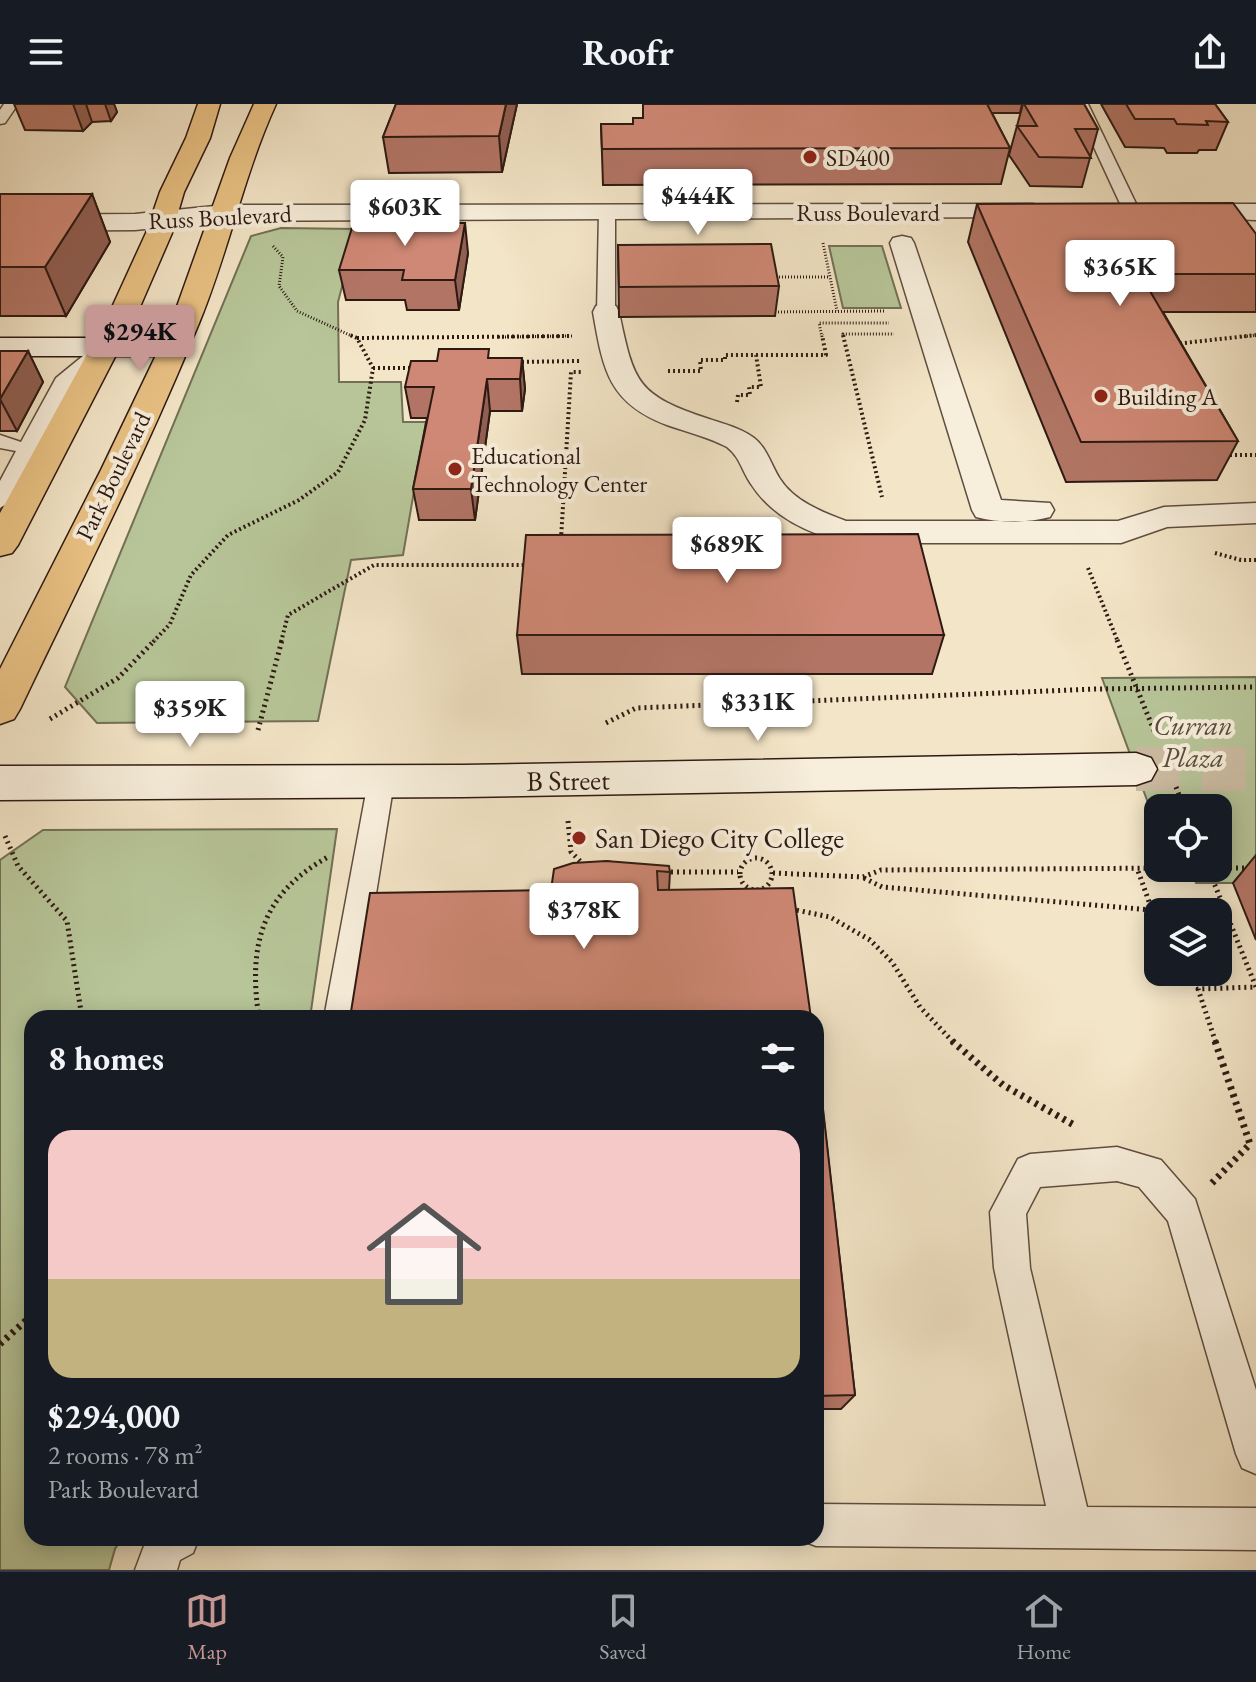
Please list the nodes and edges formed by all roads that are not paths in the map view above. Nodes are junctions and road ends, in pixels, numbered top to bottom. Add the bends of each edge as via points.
1 (11, 104) edge
2 (209, 104) edge
3 (265, 104) edge
4 (1081, 104) edge
5 (0, 120) edge
6 (607, 212) junction
7 (1054, 212) edge
8 (1101, 212) edge
9 (1132, 212) junction
10 (1256, 212) edge
11 (225, 213) junction
12 (163, 218) junction
13 (0, 223) edge
14 (902, 243) road end
15 (606, 312) joint
16 (107, 346) junction
17 (0, 347) edge
18 (174, 347) junction
19 (19, 445) edge
20 (0, 501) edge
21 (1046, 510) dead end
22 (1256, 513) edge
23 (0, 545) edge
24 (0, 709) edge
25 (1156, 764) tunnel mouth
26 (381, 782) junction
27 (0, 783) edge
28 (341, 1010) edge
29 (1256, 1454) edge
30 (824, 1525) edge
31 (1071, 1528) junction
32 (1256, 1529) edge
33 (164, 1546) edge
34 (156, 1570) edge

1 - 5 lane
2 - 12 main road
3 - 11 main road, Park Boulevard via 228,191
4 - 9 lane
6 - 7 street, Russ Boulevard
6 - 11 street, Russ Boulevard
6 - 15 lane
8 - 9 street
9 - 10 street
11 - 12 street, Russ Boulevard
11 - 18 main road, Park Boulevard
12 - 13 street, Russ Boulevard
12 - 16 main road
14 - 21 street via 988,510
15 - 22 street via 617,371 634,396 651,408 733,439 747,448 764,480 791,508 846,532 1121,532 1164,517
16 - 17 street
16 - 18 street
16 - 19 main road
18 - 24 main road, Park Boulevard
19 - 20 lane
19 - 23 main road
25 - 26 street, B Street
26 - 27 street, B Street
26 - 28 lane
29 - 31 lane via 1183,1211 1149,1172 1117,1164 1030,1171 1008,1212 1012,1268
30 - 31 lane
31 - 32 lane
33 - 34 lane

